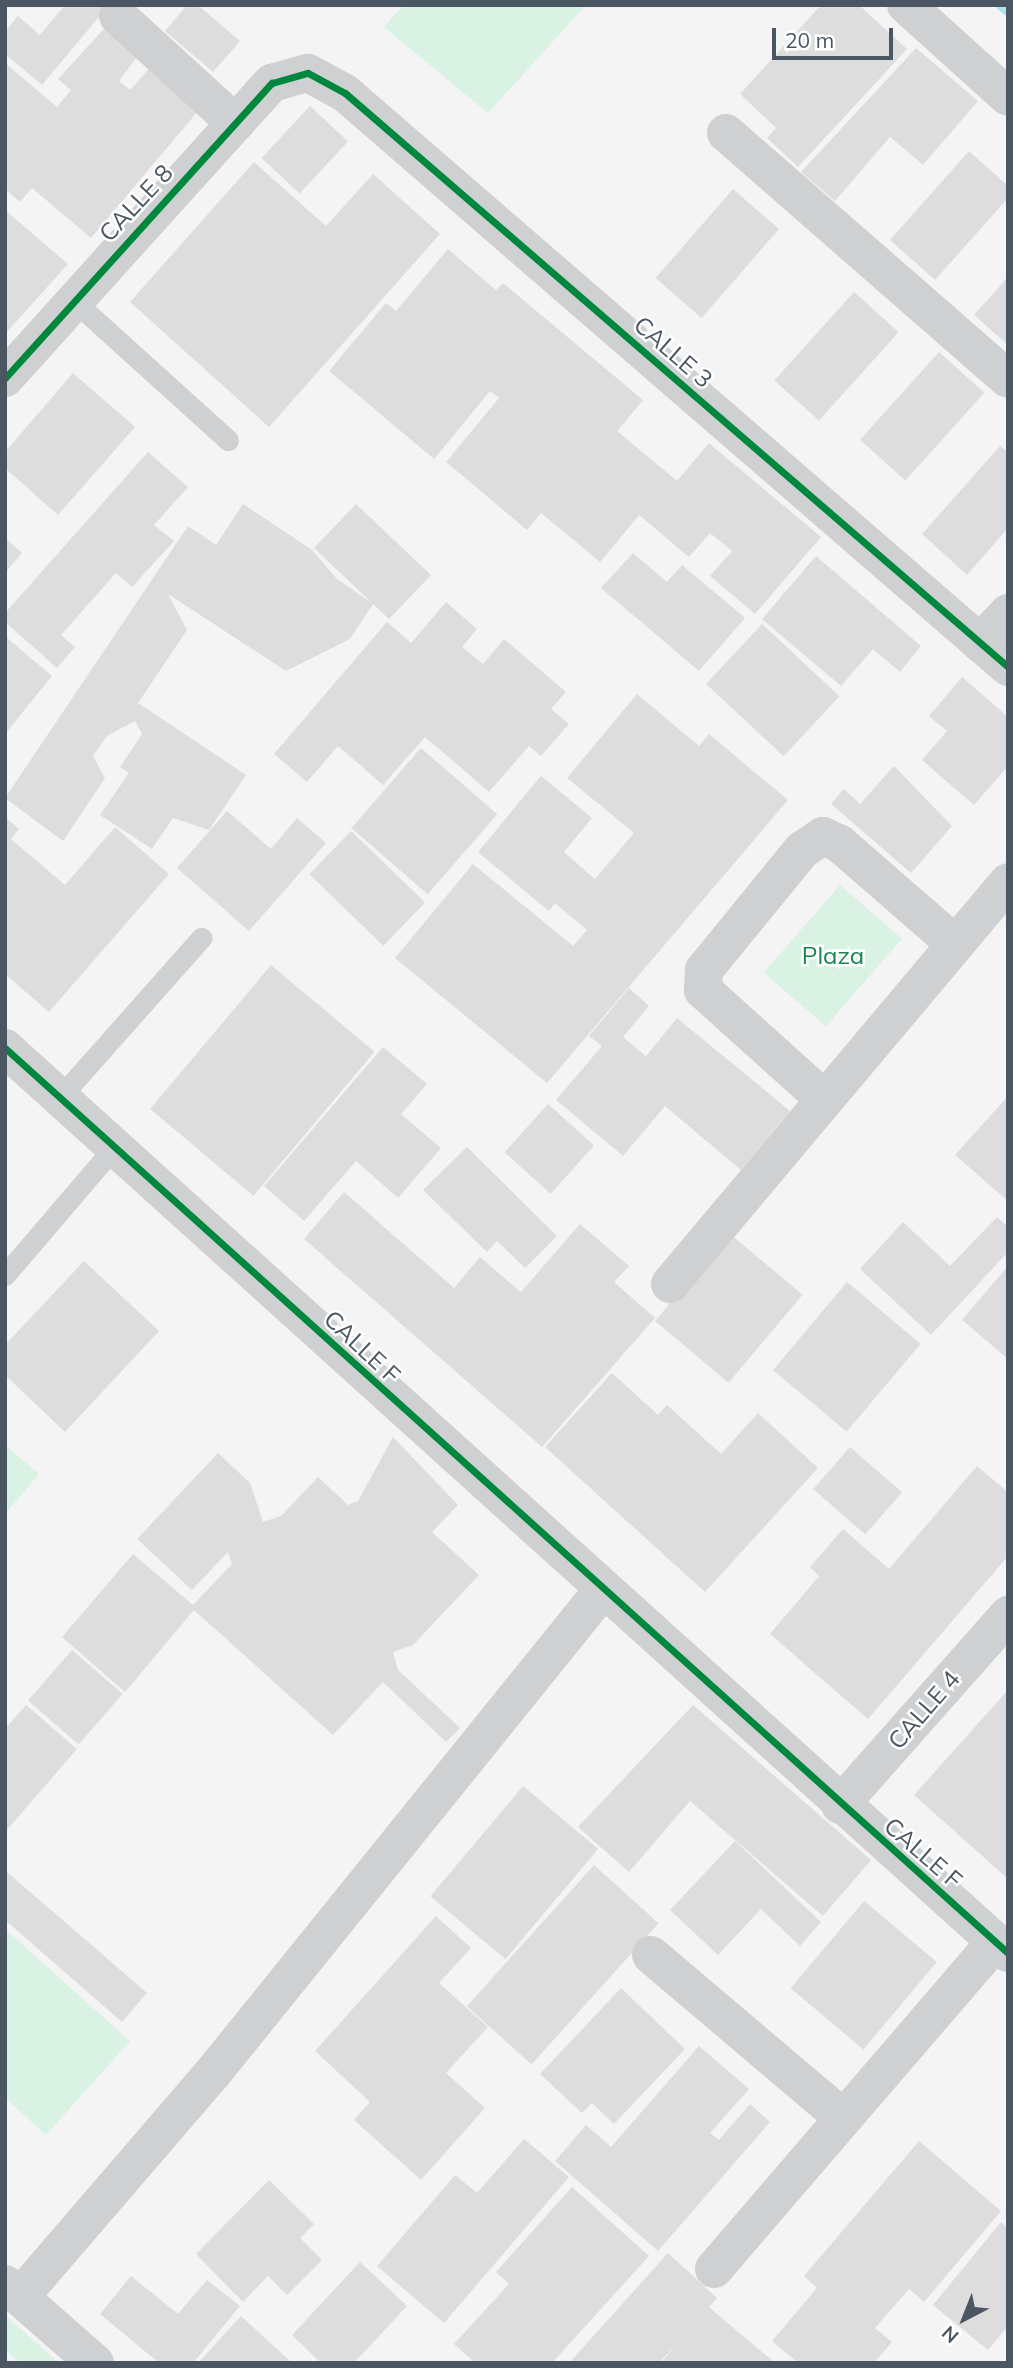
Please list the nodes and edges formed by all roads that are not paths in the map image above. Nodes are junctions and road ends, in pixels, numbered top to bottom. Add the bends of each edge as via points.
1 (906, 5) edge
2 (118, 16) dead end
3 (308, 73) joint
4 (1008, 97) edge
5 (236, 123) junction
6 (726, 133) dead end
7 (73, 300) junction
8 (5, 377) edge
9 (1008, 379) edge
10 (229, 440) dead end
11 (1008, 613) edge
12 (994, 655) edge
13 (1008, 881) edge
14 (201, 939) dead end
15 (954, 944) junction
16 (5, 1048) edge
17 (60, 1097) junction
18 (824, 1099) junction
19 (115, 1146) junction
20 (5, 1275) edge
21 (670, 1284) dead end
22 (601, 1592) junction
23 (1008, 1615) edge
24 (840, 1805) junction
25 (1001, 1947) edge
26 (651, 1955) dead end
27 (843, 2118) junction
28 (714, 2269) dead end
29 (12, 2290) edge
30 (95, 2363) edge

1 - 4 street
2 - 5 street
3 - 5 street, CALLE 8 via 272,83
3 - 12 street, CALLE 3 via 345,93
5 - 7 street, CALLE 8
6 - 9 street
7 - 8 street, CALLE 8
7 - 10 lane
11 - 12 street
13 - 15 street
14 - 17 lane
15 - 18 street
15 - 18 street via 840,844 823,836 802,850 704,970 702,990
16 - 17 street, CALLE F
17 - 19 street, CALLE F
18 - 21 street
19 - 20 lane
19 - 22 street, CALLE F
22 - 24 street, CALLE F
22 - 29 street via 212,2074
23 - 24 street, CALLE 4
24 - 25 street, CALLE F
25 - 27 street
26 - 27 street
27 - 28 street
29 - 30 street

